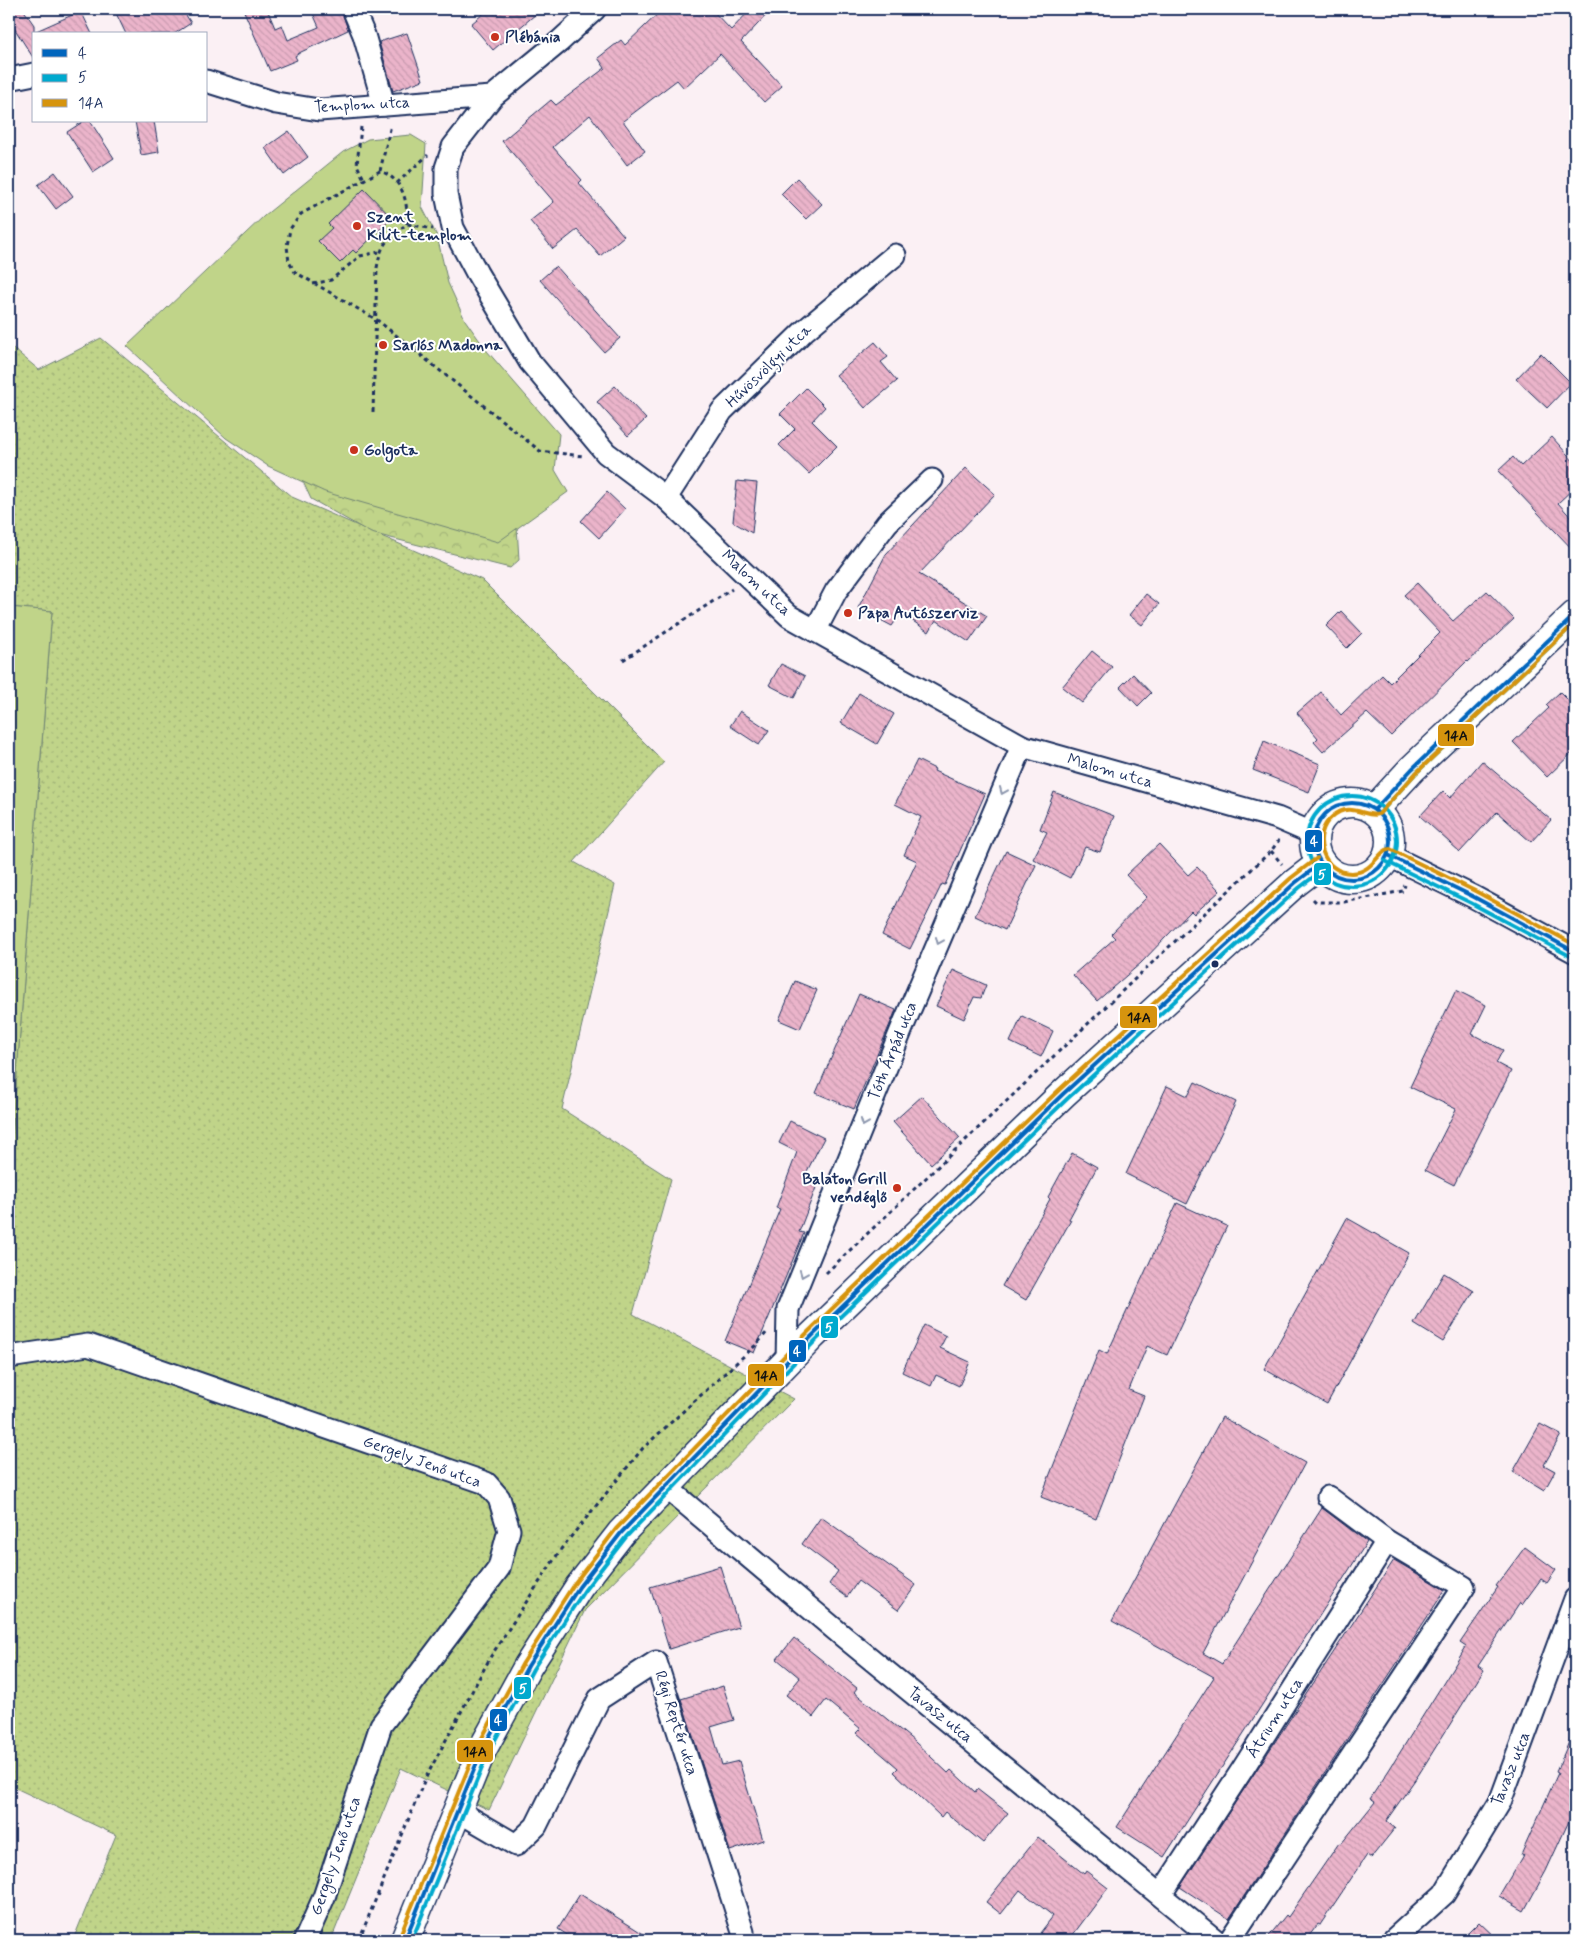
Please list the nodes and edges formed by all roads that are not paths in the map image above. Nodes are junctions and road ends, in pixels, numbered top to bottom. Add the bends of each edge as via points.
1 (352, 9) edge
2 (595, 9) edge
3 (32, 74) edge
4 (9, 79) edge
5 (208, 82) edge
6 (492, 97) junction
7 (381, 105) junction
8 (895, 255) dead end
9 (932, 480) dead end
10 (666, 498) junction
11 (1575, 615) edge
12 (815, 630) junction
13 (1022, 746) junction
14 (1375, 809) junction
15 (1314, 834) junction
16 (1399, 860) junction
17 (1321, 863) junction
18 (1575, 952) edge
19 (9, 1357) edge
20 (787, 1362) junction
21 (666, 1487) junction
22 (1328, 1497) dead end
23 (1387, 1541) junction
24 (1575, 1599) edge
25 (458, 1811) junction
26 (1161, 1894) junction
27 (743, 1932) dead end
28 (305, 1940) edge
29 (405, 1940) edge
30 (1215, 1940) edge
31 (1230, 1940) edge
32 (1393, 1940) edge

1 - 7 street via 364,35
2 - 6 street, Malom utca
3 - 4 street
5 - 7 street, Templom utca via 276,103 319,110
6 - 7 street, Templom utca
6 - 10 street, Malom utca via 453,147 446,168 446,194 453,228 530,362 606,453
8 - 10 street, Hűvösvölgyi utca via 804,331 722,410
9 - 12 street via 887,523 836,591
10 - 12 street, Malom utca via 789,616
11 - 14 main road via 1418,763
12 - 13 street, Malom utca
13 - 15 street, Malom utca via 1277,818
13 -> 20 street, Tóth Árpád utca via 901,1030 788,1309
14 - 15 main road via 1354,802 1332,807 1324,814
14 - 16 main road via 1384,818
15 - 17 main road via 1316,854
16 - 17 main road via 1382,865 1362,878 1350,879 1339,877
16 - 18 street
17 - 20 main road via 1296,882 1063,1094
19 - 28 street, Gergely Jenő utca via 88,1345 486,1484 499,1498 509,1530 499,1568 381,1725 327,1889
20 - 21 main road
21 - 25 main road via 621,1533 579,1587 533,1658 482,1750
21 - 26 street, Tavasz utca via 844,1638
22 - 23 street
23 - 26 street, Átrium utca
23 - 31 street via 1464,1587
24 - 32 street, Tavasz utca via 1500,1802 1444,1894
25 - 27 street, Régi Reptér utca via 516,1845 536,1826 599,1699 656,1662
25 - 29 main road
26 - 30 street, Tavasz utca

